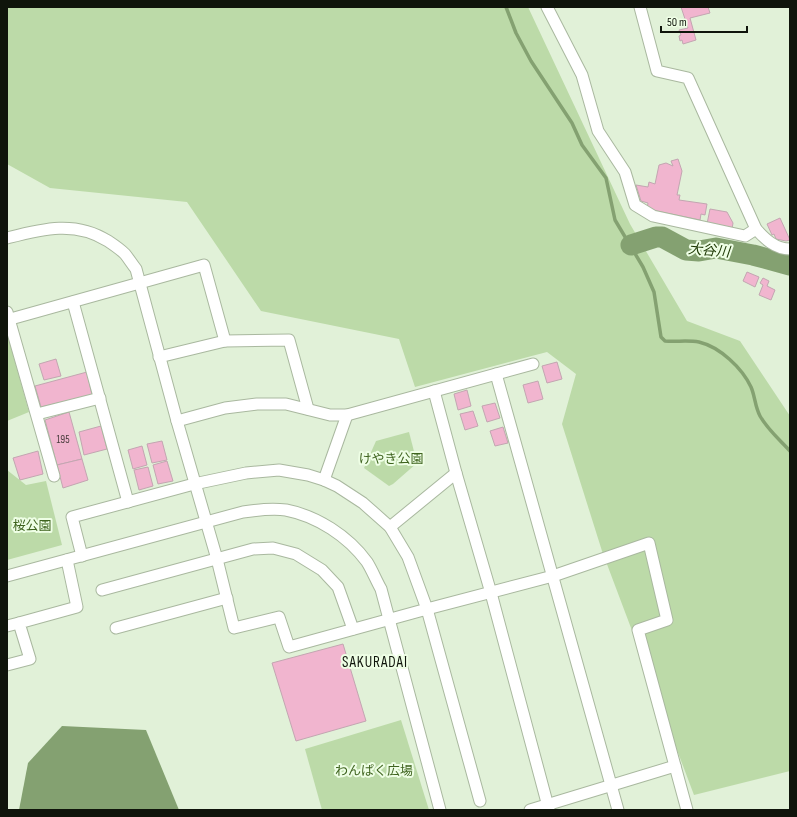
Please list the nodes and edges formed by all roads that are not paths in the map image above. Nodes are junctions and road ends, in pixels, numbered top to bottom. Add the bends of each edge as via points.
1 (547, 7) edge
2 (640, 7) edge
3 (756, 229) junction
4 (7, 238) edge
5 (790, 249) edge
6 (140, 284) junction
7 (74, 302) junction
8 (8, 317) edge
9 (225, 341) junction
10 (159, 357) junction
11 (534, 364) dead end
12 (496, 374) junction
13 (434, 391) junction
14 (100, 398) junction
15 (308, 409) junction
16 (37, 414) junction
17 (347, 415) junction
18 (177, 421) junction
19 (456, 473) junction
20 (54, 476) dead end
21 (324, 480) junction
22 (194, 484) junction
23 (128, 502) junction
24 (205, 522) junction
25 (390, 527) junction
26 (82, 556) junction
27 (217, 559) junction
28 (67, 560) junction
29 (7, 576) edge
30 (553, 576) junction
31 (102, 590) dead end
32 (491, 593) junction
33 (226, 598) junction
34 (427, 609) junction
35 (388, 620) junction
36 (19, 623) junction
37 (7, 626) edge
38 (116, 628) dead end
39 (352, 629) junction
40 (7, 665) edge
41 (675, 766) junction
42 (611, 785) junction
43 (480, 801) dead end
44 (548, 807) edge
45 (440, 810) edge
46 (530, 810) edge
47 (618, 810) edge
48 (687, 810) edge

1 - 3 street via 582,75 598,131 625,172 635,205 653,216 745,236
2 - 3 street via 657,71 688,78
3 - 5 street via 775,245
4 - 6 street via 60,227 90,232 100,236 124,254 136,269
6 - 7 street
6 - 9 street via 204,265
6 - 10 street
7 - 8 street
7 - 14 street
8 - 16 street
9 - 10 street
9 - 15 street via 289,340
10 - 18 street
11 - 12 street
12 - 13 street
12 - 30 street
13 - 17 street
13 - 19 street
14 - 16 street
14 - 23 street
15 - 17 street via 330,415
15 - 18 street via 286,404 257,404 225,408
16 - 20 street
17 - 21 street
18 - 22 street
19 - 25 street
19 - 32 street
21 - 22 street via 279,470 246,473
21 - 25 street via 363,503
22 - 23 street
22 - 24 street
23 - 26 street via 72,517
24 - 26 street
24 - 27 street
24 - 35 street via 243,512 269,509 291,512 321,523 352,545 368,564 380,589
25 - 34 street via 408,557
26 - 28 street
27 - 31 street
27 - 33 street
27 - 39 street via 253,549 273,548 296,554 322,570 338,587
28 - 29 street
28 - 36 street via 77,607
30 - 32 street
30 - 41 street via 649,543 667,620 638,630
30 - 42 street
32 - 34 street
32 - 44 street
33 - 38 street
33 - 39 street via 234,628 279,617 289,647
34 - 35 street
34 - 43 street
35 - 39 street
35 - 45 street
36 - 37 street
36 - 40 street via 30,659
41 - 42 street
41 - 48 street
42 - 44 street
42 - 47 street
44 - 46 street

